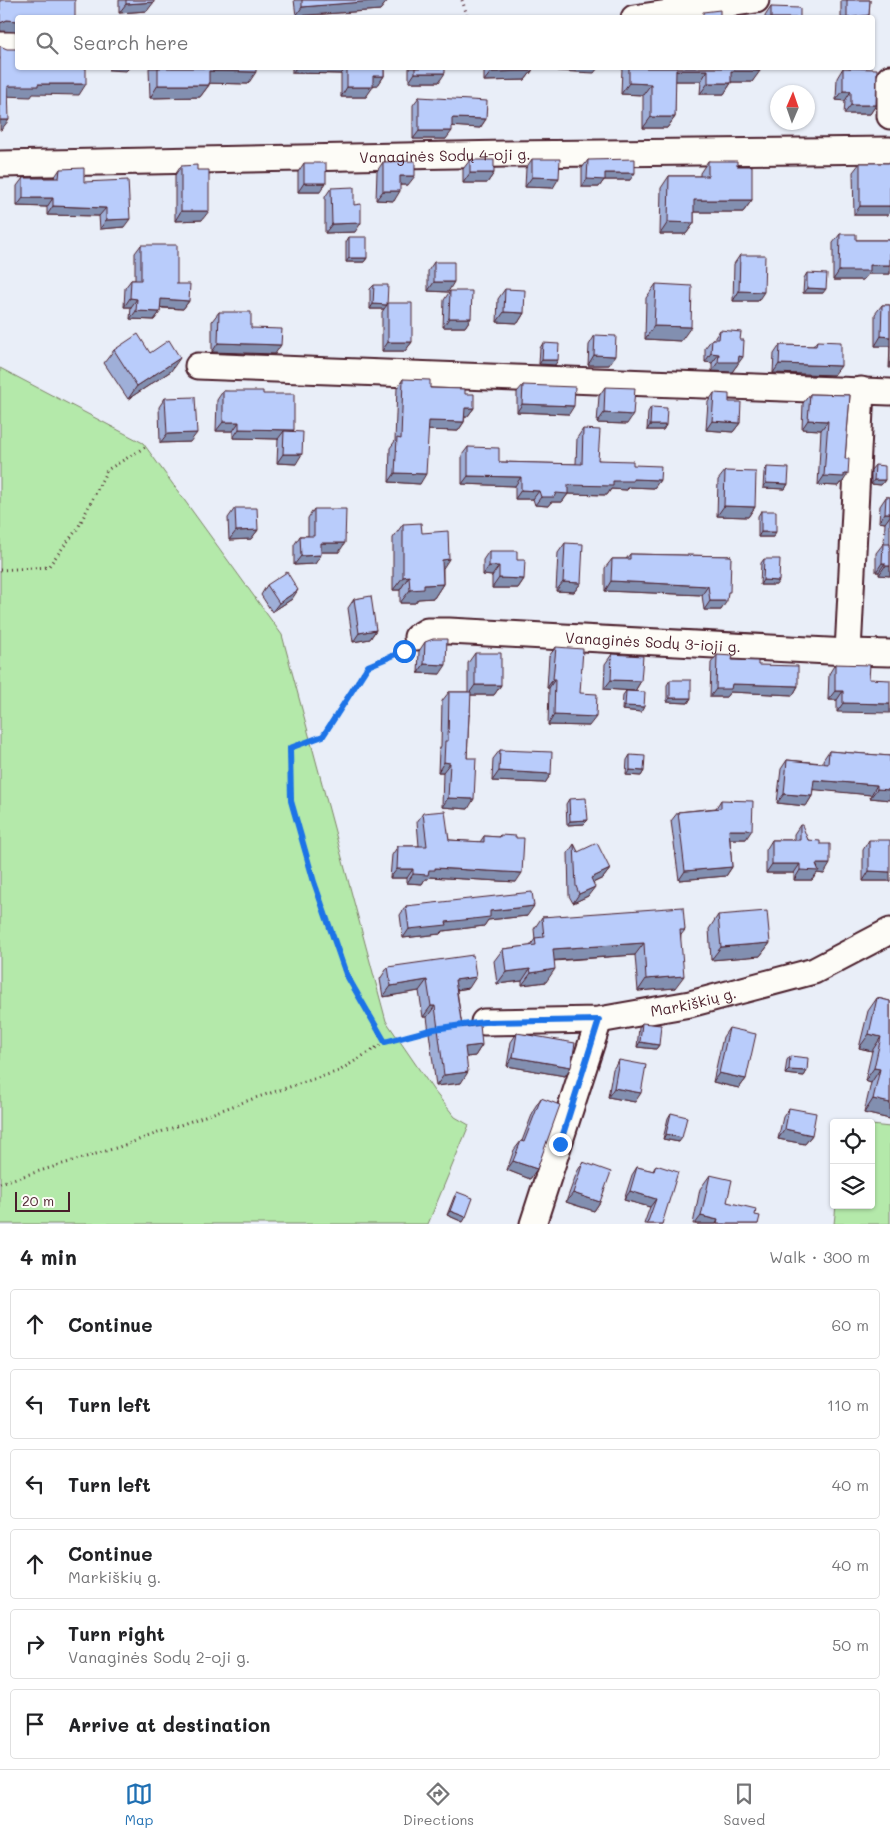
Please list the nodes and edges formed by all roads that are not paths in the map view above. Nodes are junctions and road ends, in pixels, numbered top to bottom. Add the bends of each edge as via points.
1 (756, 0) edge
2 (654, 15) edge
3 (0, 45) edge
4 (15, 45) edge
5 (890, 78) edge
6 (890, 116) edge
7 (890, 150) edge
8 (0, 164) edge
9 (198, 366) dead end
10 (861, 390) junction
11 (890, 392) edge
12 (411, 644) road end
13 (848, 652) junction
14 (890, 653) edge
15 (890, 931) edge
16 (599, 1020) junction
17 (484, 1022) dead end
18 (534, 1224) edge

1 - 2 street
3 - 4 street
5 - 6 street
7 - 8 street, Vanaginės Sodų 4-oji g.
9 - 10 street
10 - 11 street
10 - 13 street
12 - 13 street, Vanaginės Sodų 3-ioji g. via 427,632 449,631
13 - 14 street, Vanaginės Sodų 3-ioji g.
15 - 16 street, Markiškių g. via 814,971 690,1004
16 - 17 street, Markiškių g.
16 - 18 street

